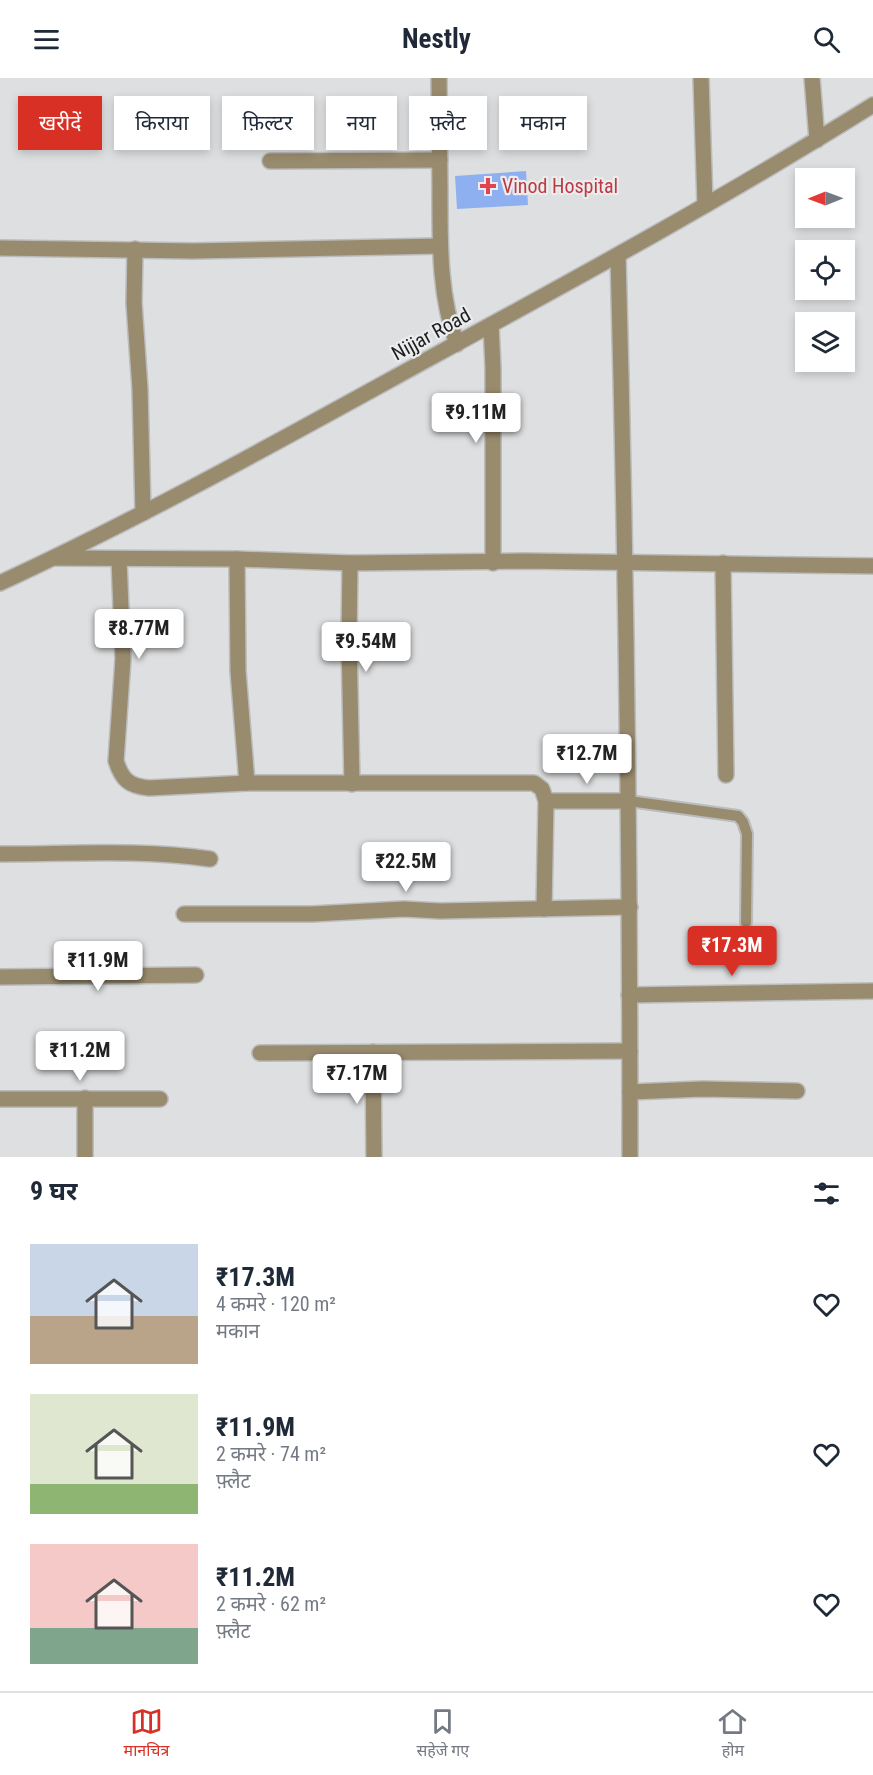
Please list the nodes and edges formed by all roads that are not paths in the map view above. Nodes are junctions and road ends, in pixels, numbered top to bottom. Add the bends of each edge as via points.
1 (439, 78) edge
2 (701, 78) edge
3 (812, 78) edge
4 (873, 105) edge
5 (817, 140) junction
6 (440, 160) junction
7 (270, 161) dead end
8 (705, 205) junction
9 (441, 246) junction
10 (0, 248) edge
11 (135, 249) junction
12 (618, 256) junction
13 (491, 325) junction
14 (457, 344) junction
15 (143, 513) junction
16 (54, 558) junction
17 (120, 559) junction
18 (237, 559) junction
19 (626, 562) junction
20 (350, 563) junction
21 (493, 563) junction
22 (723, 563) junction
23 (873, 566) edge
24 (0, 584) edge
25 (726, 775) dead end
26 (246, 783) junction
27 (352, 784) junction
28 (546, 801) junction
29 (629, 801) junction
30 (0, 854) edge
31 (210, 859) dead end
32 (630, 907) junction
33 (544, 909) junction
34 (184, 914) dead end
35 (746, 922) dead end
36 (196, 975) dead end
37 (0, 977) edge
38 (873, 991) edge
39 (629, 995) junction
40 (630, 1051) junction
41 (373, 1052) junction
42 (260, 1053) dead end
43 (798, 1091) dead end
44 (630, 1092) junction
45 (85, 1098) junction
46 (0, 1099) edge
47 (160, 1099) dead end
48 (85, 1157) edge
49 (374, 1157) edge
50 (630, 1157) edge

1 - 6 street
2 - 8 street
3 - 5 street
4 - 5 street, Nijjar Road
5 - 8 street, Nijjar Road
6 - 7 street
6 - 9 street
8 - 12 street, Nijjar Road
9 - 11 street
9 - 14 street via 446,303
10 - 11 street
11 - 15 street
12 - 13 street, Nijjar Road
12 - 19 street
13 - 14 street, Nijjar Road
13 - 21 street
14 - 15 street, Nijjar Road
15 - 16 street, Nijjar Road
16 - 17 street
16 - 24 street, Nijjar Road
17 - 18 street
17 - 26 street via 120,775 136,786 149,788
18 - 20 street
18 - 26 street via 238,671
19 - 21 street
19 - 22 street
19 - 29 street
20 - 21 street
20 - 27 street
22 - 23 street
22 - 25 street
26 - 27 street
27 - 28 street via 534,783 542,789
28 - 29 street
28 - 33 street
29 - 32 street
29 - 35 lane via 738,816 747,834
30 - 31 street via 126,853
32 - 33 street
32 - 39 street
33 - 34 street
36 - 37 street
38 - 39 street
39 - 40 street
40 - 41 street
40 - 44 street
41 - 42 street
41 - 49 street
43 - 44 street
44 - 50 street
45 - 46 street
45 - 47 street
45 - 48 street

